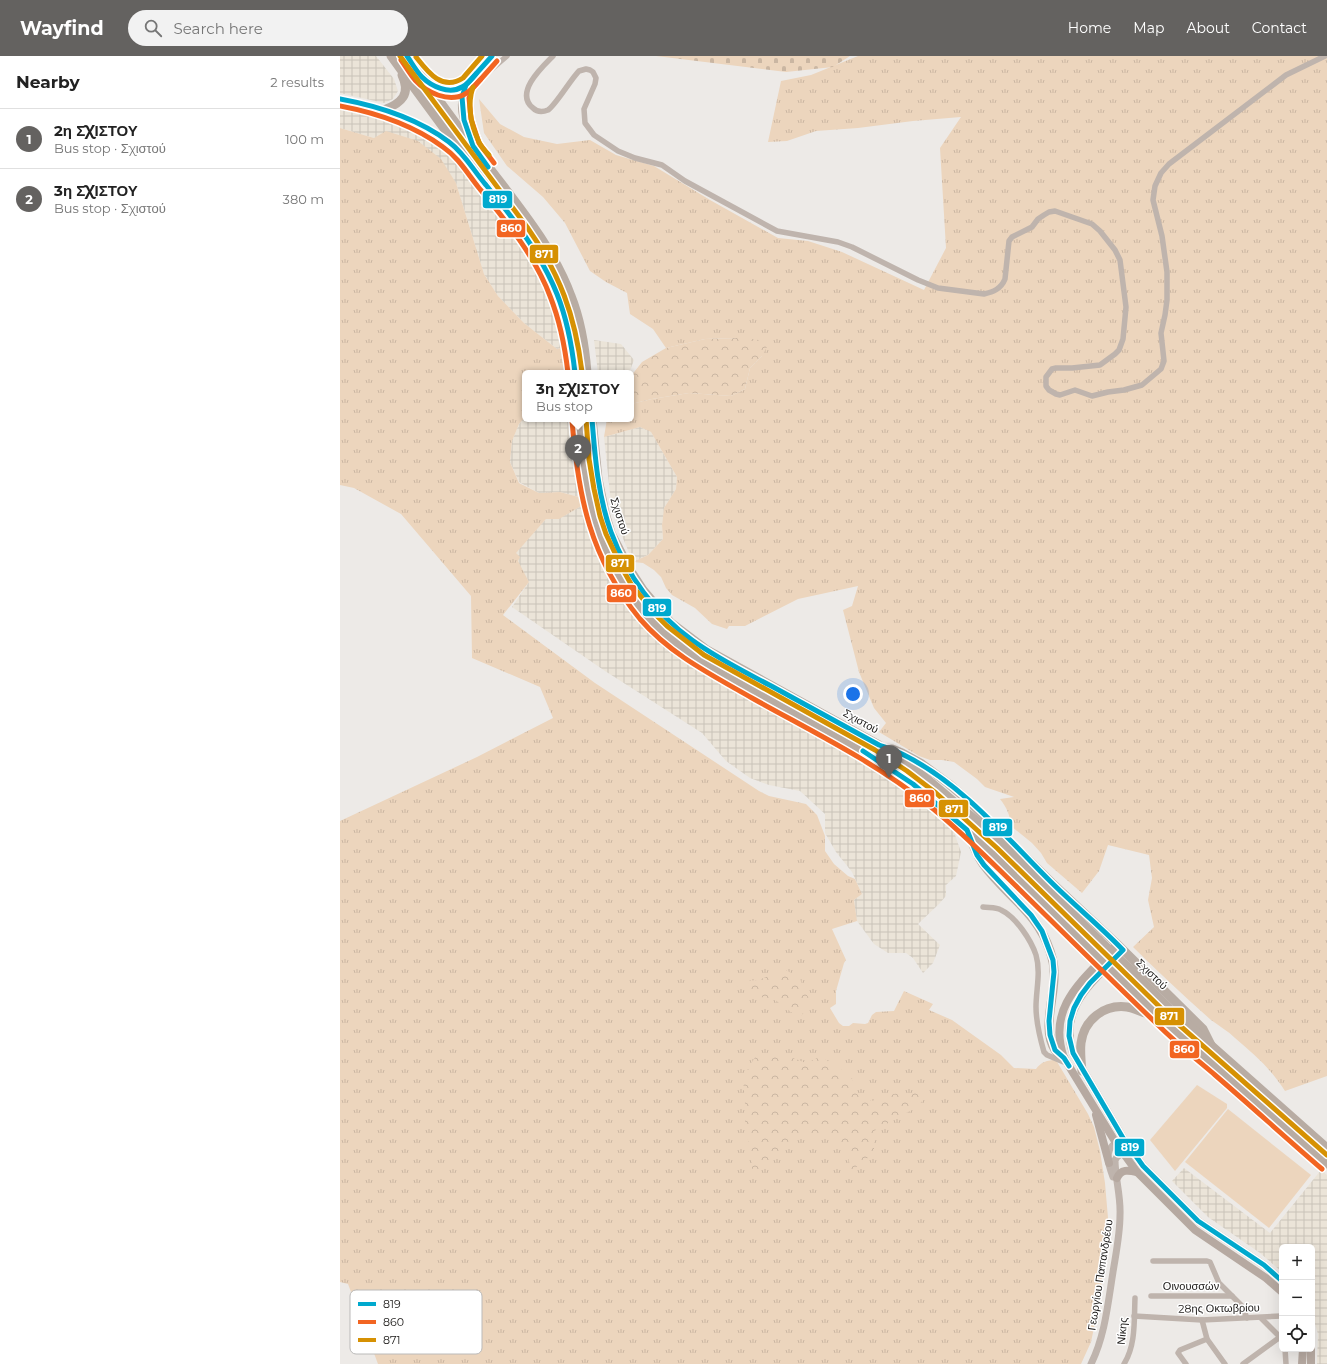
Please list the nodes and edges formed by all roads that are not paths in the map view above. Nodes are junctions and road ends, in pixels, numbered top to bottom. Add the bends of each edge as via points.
1 (391, 56) edge
2 (407, 56) edge
3 (492, 56) edge
4 (507, 56) edge
5 (553, 56) edge
6 (1325, 56) edge
7 (397, 64) junction
8 (422, 77) junction
9 (472, 78) junction
10 (466, 85) junction
11 (340, 99) edge
12 (384, 110) junction
13 (473, 146) junction
14 (462, 154) junction
15 (575, 370) edge
16 (587, 370) edge
17 (579, 422) edge
18 (592, 422) edge
19 (879, 745) junction
20 (967, 830) junction
21 (983, 907) dead end
22 (1120, 947) junction
23 (1164, 1021) junction
24 (1211, 1045) junction
25 (1066, 1061) junction
26 (1082, 1071) junction
27 (1092, 1103) junction
28 (1116, 1143) junction
29 (1327, 1148) edge
30 (1122, 1153) junction
31 (1109, 1163) junction
32 (1327, 1164) edge
33 (1137, 1172) junction
34 (1117, 1178) junction
35 (1118, 1188) junction
36 (1153, 1261) dead end
37 (1281, 1280) edge
38 (1279, 1289) edge
39 (1151, 1296) dead end
40 (1232, 1296) junction
41 (1135, 1298) dead end
42 (1134, 1316) junction
43 (1279, 1316) edge
44 (1247, 1318) junction
45 (1260, 1318) junction
46 (1202, 1320) junction
47 (1279, 1337) edge
48 (1207, 1339) junction
49 (1279, 1340) edge
50 (1285, 1352) edge
51 (1303, 1352) edge
52 (1311, 1352) edge
53 (1091, 1364) edge
54 (1124, 1364) edge
55 (1186, 1364) edge
56 (1225, 1364) edge
57 (1243, 1364) edge
58 (1286, 1364) edge
59 (1302, 1364) edge
60 (1310, 1364) edge

1 - 7 main road
2 - 8 main road
3 - 9 street
4 - 9 street via 486,74
5 - 6 street via 535,74 530,83 527,94 534,110 543,111 551,108 579,71 590,70 596,81 584,109 585,122 594,135 610,146 626,155 662,164 685,181 777,231 852,246 938,288 984,294 1000,287 1005,279 1009,241 1032,227 1038,219 1049,212 1060,212 1092,224 1105,237 1120,260 1126,307 1123,339 1119,350 1100,365 1056,368 1048,373 1045,381 1049,390 1056,394 1075,390 1092,396 1142,385 1160,369 1164,361 1161,333 1166,315 1167,272 1153,200 1155,186 1161,173 1169,164 1286,75
7 - 12 main road via 406,88 405,94 400,101
7 - 14 main road
8 - 10 street via 448,90 457,90
8 - 13 main road
9 - 10 street
10 - 13 main road via 462,97 463,112
11 - 12 street
12 - 14 street via 426,128
13 - 16 main road via 556,261 579,320
14 - 15 main road via 525,237 545,268 567,324
17 - 20 main road via 585,481 599,537 632,597 661,631 700,661 892,769
18 - 19 main road, Σχιστού via 598,479 611,533 642,590 676,626 707,650
19 - 22 main road via 912,758 949,784
19 - 24 main road, Σχιστού, bridge via 921,774 962,808 1169,1008
20 - 23 main road, bridge
20 - 25 main road via 984,865 1031,915 1045,937 1053,960 1054,972 1050,1035 1055,1050
21 - 25 street via 1000,909 1011,916 1029,942 1036,955 1038,968 1037,1018 1044,1052 1046,1055
22 - 24 main road via 1202,1029
22 - 25 main road via 1073,990 1065,1005 1059,1033
22 - 26 main road via 1075,1003 1071,1015 1070,1044
23 - 26 main road via 1127,1007 1110,1008 1098,1014 1086,1026 1084,1033 1081,1049
23 - 32 main road
24 - 29 main road, Σχιστού
25 - 27 main road
26 - 37 main road via 1143,1166 1198,1221
27 - 28 main road
27 - 31 main road
28 - 30 main road
28 - 31 street via 1109,1149
30 - 33 main road
30 - 34 street, Γεωργίου Παπανδρέου via 1115,1160
31 - 35 street, Γεωργίου Παπανδρέου
33 - 34 main road via 1125,1170
33 - 38 main road via 1195,1230
34 - 35 street, Γεωργίου Παπανδρέου
35 - 53 street, Γεωργίου Παπανδρέου via 1118,1241 1102,1334
36 - 40 street via 1207,1260 1212,1265 1219,1283
39 - 40 street, Οινουσσών
40 - 44 street via 1242,1306
41 - 42 street, Νίκης
42 - 46 street, 28ης Οκτωβρίου
42 - 54 street, Νίκης via 1130,1354
43 - 45 street, 28ης Οκτωβρίου
44 - 45 street, 28ης Οκτωβρίου
44 - 46 street, 28ης Οκτωβρίου
45 - 47 street
46 - 48 street
48 - 55 street via 1180,1350 1178,1353
48 - 56 street
49 - 57 street
50 - 58 street
51 - 59 main road
52 - 60 main road

